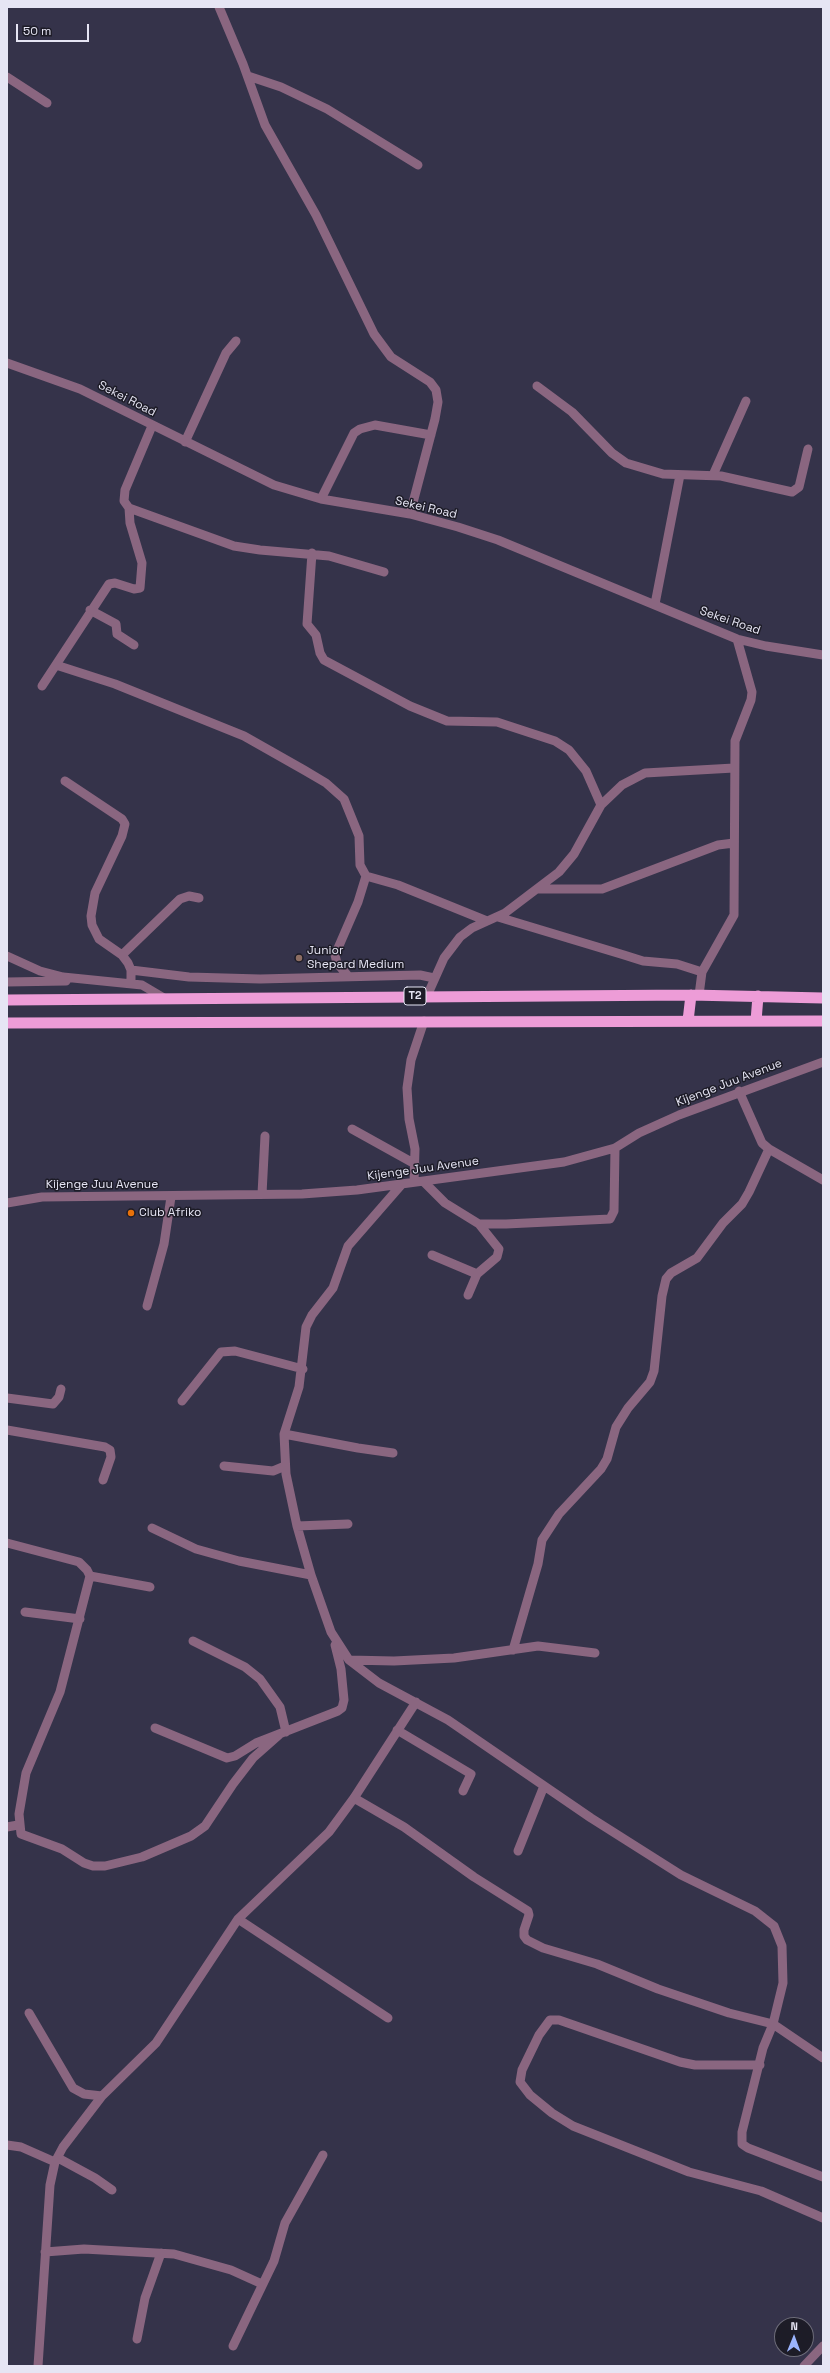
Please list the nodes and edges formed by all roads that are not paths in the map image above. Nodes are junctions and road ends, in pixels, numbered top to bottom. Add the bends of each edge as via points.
1 (219, 7) edge
2 (248, 76) junction
3 (7, 77) edge
4 (47, 103) dead end
5 (418, 165) dead end
6 (236, 341) dead end
7 (7, 363) edge
8 (537, 386) dead end
9 (746, 401) dead end
10 (152, 426) junction
11 (431, 435) junction
12 (185, 442) junction
13 (808, 449) dead end
14 (680, 475) junction
15 (713, 475) junction
16 (321, 499) junction
17 (129, 508) junction
18 (410, 514) junction
19 (312, 553) junction
20 (384, 572) dead end
21 (655, 604) junction
22 (90, 610) junction
23 (737, 639) junction
24 (134, 645) dead end
25 (823, 656) edge
26 (56, 665) junction
27 (42, 686) dead end
28 (734, 768) junction
29 (65, 780) dead end
30 (601, 805) junction
31 (734, 843) junction
32 (366, 876) junction
33 (537, 889) junction
34 (199, 898) dead end
35 (498, 917) junction
36 (488, 921) junction
37 (122, 955) junction
38 (7, 956) edge
39 (131, 970) junction
40 (702, 972) junction
41 (348, 976) junction
42 (434, 978) junction
43 (95, 980) junction
44 (7, 982) edge
45 (131, 983) junction
46 (695, 995) junction
47 (426, 996) junction
48 (758, 996) junction
49 (164, 998) junction
50 (823, 998) edge
51 (7, 1000) edge
52 (823, 1020) edge
53 (688, 1021) junction
54 (756, 1021) junction
55 (424, 1022) junction
56 (7, 1023) edge
57 (823, 1062) edge
58 (738, 1092) junction
59 (352, 1129) dead end
60 (265, 1136) dead end
61 (615, 1148) junction
62 (769, 1149) junction
63 (415, 1164) junction
64 (823, 1180) edge
65 (418, 1182) junction
66 (402, 1184) junction
67 (262, 1194) junction
68 (171, 1197) junction
69 (7, 1203) edge
70 (479, 1224) junction
71 (432, 1254) dead end
72 (477, 1274) junction
73 (468, 1295) dead end
74 (147, 1306) dead end
75 (303, 1369) junction
76 (62, 1389) dead end
77 (7, 1398) edge
78 (182, 1401) dead end
79 (7, 1430) edge
80 (284, 1434) junction
81 (393, 1452) dead end
82 (224, 1466) dead end
83 (285, 1466) junction
84 (103, 1480) dead end
85 (348, 1524) dead end
86 (297, 1526) junction
87 (152, 1528) dead end
88 (7, 1544) edge
89 (311, 1575) junction
90 (90, 1576) junction
91 (150, 1587) dead end
92 (25, 1612) dead end
93 (80, 1619) junction
94 (331, 1632) junction
95 (193, 1641) dead end
96 (513, 1650) junction
97 (595, 1653) dead end
98 (349, 1660) junction
99 (416, 1702) junction
100 (155, 1728) dead end
101 (396, 1730) junction
102 (282, 1734) junction
103 (544, 1786) junction
104 (463, 1791) dead end
105 (354, 1798) junction
106 (18, 1825) junction
107 (7, 1827) edge
108 (518, 1851) dead end
109 (238, 1919) junction
110 (29, 2013) dead end
111 (388, 2018) dead end
112 (773, 2024) junction
113 (823, 2058) edge
114 (760, 2065) junction
115 (102, 2096) junction
116 (7, 2145) edge
117 (323, 2155) dead end
118 (56, 2160) junction
119 (823, 2177) edge
120 (112, 2190) dead end
121 (823, 2218) edge
122 (45, 2252) junction
123 (161, 2253) junction
124 (262, 2284) junction
125 (137, 2339) dead end
126 (233, 2346) dead end
127 (823, 2346) edge
128 (38, 2366) edge
129 (804, 2366) edge

1 - 2 street
2 - 5 street via 281,87 320,106
2 - 11 street via 266,125 316,215 374,334 391,357 430,382 436,390 438,407
3 - 4 street
6 - 12 street via 226,353
7 - 10 street, Sekei Road via 80,389
8 - 14 street via 572,412 612,453 626,463 663,474
9 - 15 street
10 - 12 street, Sekei Road
10 - 17 street via 125,490 124,501
11 - 16 street via 375,425 360,429 354,433
11 - 18 street
12 - 16 street, Sekei Road via 274,485
13 - 15 street via 799,487 792,492
14 - 15 street
14 - 21 street
16 - 18 street, Sekei Road
17 - 19 street via 234,546
17 - 22 street via 130,523 142,563 141,585 136,589 110,584
18 - 21 street, Sekei Road via 498,540
19 - 20 street
19 - 30 street via 307,624 316,635 324,660 410,706 447,721 497,722 555,741 569,750 586,771
21 - 23 street, Sekei Road
22 - 24 street via 117,624 117,634
22 - 26 street
23 - 25 street, Sekei Road
23 - 28 street via 752,692 735,741
26 - 27 street
26 - 32 street via 115,684 244,736 326,784 344,799 351,815 359,836 360,865
28 - 30 street via 644,773 622,785
28 - 31 street
29 - 37 street via 122,819 125,824 96,893 91,916 92,925 99,939
30 - 33 street via 568,863
31 - 33 street via 718,845 602,889
31 - 40 street via 734,918
32 - 36 street via 398,885
32 - 41 street via 358,902 335,955 337,963
33 - 35 street
34 - 37 street via 189,896 180,899
35 - 36 street
35 - 40 street via 624,956 677,964
36 - 42 street via 460,937 444,958
37 - 39 street
38 - 43 street via 40,971 63,977
39 - 41 street via 189,978
39 - 45 street
40 - 46 street
41 - 42 street via 420,974
42 - 47 street
43 - 44 street
43 - 45 street
45 - 49 street via 151,989
46 - 47 highway, T2
46 - 48 highway, T2
46 - 53 highway
47 - 49 highway, T2
48 - 50 highway, T2
48 - 54 highway
49 - 51 highway, T2
52 - 54 highway, T2
53 - 54 highway, T2
53 - 55 highway, T2
55 - 56 highway, T2
55 - 63 street via 411,1060 407,1088
57 - 58 street, Kijenge Juu Avenue
58 - 61 street, Kijenge Juu Avenue via 639,1133
58 - 62 street via 757,1135
59 - 63 street
60 - 67 street
61 - 65 street, Kijenge Juu Avenue via 564,1162
61 - 70 street via 614,1211 610,1219
62 - 64 street
62 - 96 street via 742,1204 723,1223 697,1258 671,1273 666,1279 654,1371 650,1382 628,1408 616,1428 607,1458 600,1469 559,1514 542,1540 538,1564
63 - 65 street
65 - 66 street, Kijenge Juu Avenue
65 - 70 street
66 - 67 street, Kijenge Juu Avenue via 302,1194
66 - 75 street via 348,1246 333,1288 306,1327
67 - 68 street, Kijenge Juu Avenue
68 - 69 street, Kijenge Juu Avenue via 42,1197
68 - 74 street via 164,1244
70 - 72 street via 499,1249 499,1253
71 - 72 street
72 - 73 street
75 - 78 street via 235,1350 222,1352
75 - 80 street
76 - 77 street via 53,1404
79 - 84 street via 105,1446 110,1450 111,1457
80 - 81 street
80 - 83 street
82 - 83 street via 273,1471
83 - 86 street
85 - 86 street
86 - 89 street
87 - 89 street via 203,1552
88 - 90 street via 79,1562
89 - 94 street
90 - 91 street
90 - 93 street
92 - 93 street
93 - 106 street via 56,1704 26,1773
94 - 98 street
94 - 102 street via 341,1669 344,1700 342,1708
95 - 102 street via 245,1667 260,1679 280,1707
96 - 97 street via 538,1646
96 - 98 street via 426,1660
98 - 99 street via 379,1683
99 - 101 street
99 - 103 street via 465,1731
100 - 102 street via 225,1758 235,1756 256,1743
101 - 104 street via 471,1774
101 - 105 street
102 - 106 street via 253,1758 205,1826 191,1836 142,1857 105,1866 93,1866 62,1849 25,1837
103 - 108 street
103 - 112 street via 681,1875 755,1911 774,1926 782,1946 784,1966 783,1983
105 - 109 street via 323,1840
105 - 112 street via 404,1827 474,1877 528,1911 524,1930 527,1940 543,1948 597,1964 658,1989 729,2013
106 - 107 street
109 - 111 street
109 - 115 street via 156,2043
110 - 115 street via 74,2088 84,2094
112 - 113 street
112 - 114 street via 763,2048
114 - 119 street via 742,2132 742,2144
114 - 121 street via 695,2065 680,2062 559,2020 550,2020 539,2035 522,2070 520,2082 530,2095 573,2126 689,2172 761,2190
115 - 118 street via 82,2120
116 - 118 street via 22,2147
117 - 124 street via 285,2223 277,2253
118 - 120 street via 95,2178
118 - 122 street via 50,2185
122 - 123 street via 84,2248
122 - 128 street
123 - 124 street via 231,2270
123 - 125 street via 145,2298
124 - 126 street
127 - 129 street

